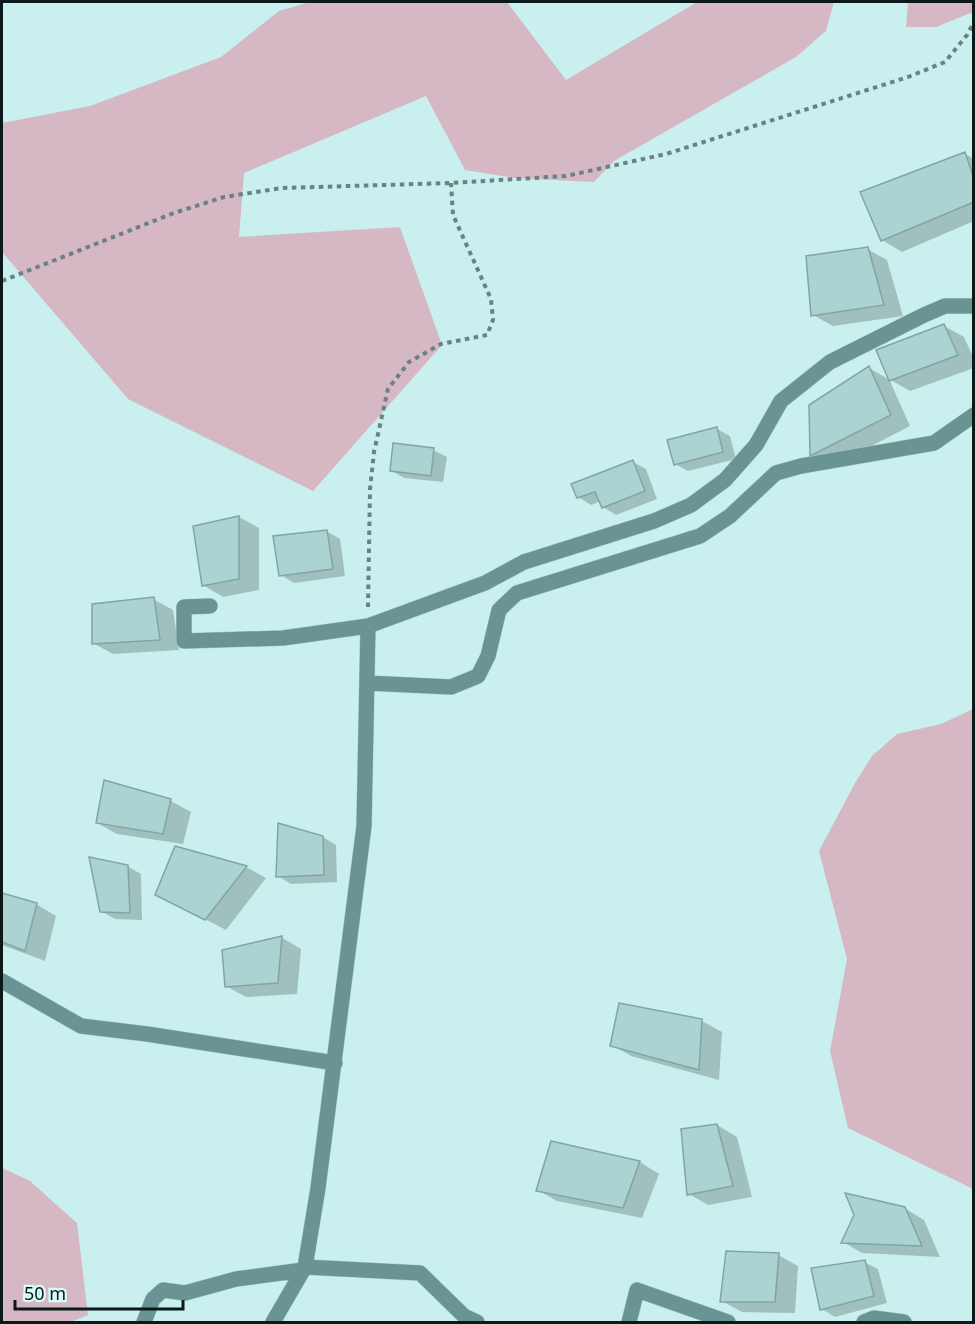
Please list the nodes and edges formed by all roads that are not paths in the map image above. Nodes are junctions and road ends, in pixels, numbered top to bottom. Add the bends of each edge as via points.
1 (974, 306) edge
2 (974, 415) edge
3 (210, 606) dead end
4 (369, 626) junction
5 (367, 683) junction
6 (2, 981) edge
7 (335, 1063) junction
8 (304, 1269) junction
9 (144, 1323) edge
10 (273, 1323) edge
11 (477, 1323) edge
12 (629, 1323) edge
13 (728, 1323) edge
14 (864, 1323) edge
15 (904, 1323) edge

1 - 4 street via 945,306 830,362 781,401 756,445 725,480 691,506 525,562 485,583
2 - 5 street via 934,443 776,473 730,516 700,536 517,593 499,610 488,656 478,676 451,687
3 - 4 street via 184,607 184,640 283,638
4 - 5 street
5 - 7 street via 364,825
6 - 7 street via 81,1026
7 - 8 street
8 - 9 street via 236,1279 185,1293 163,1290 153,1299
8 - 10 street
8 - 11 street via 420,1273 464,1316
12 - 13 street via 637,1290
14 - 15 street via 874,1318

